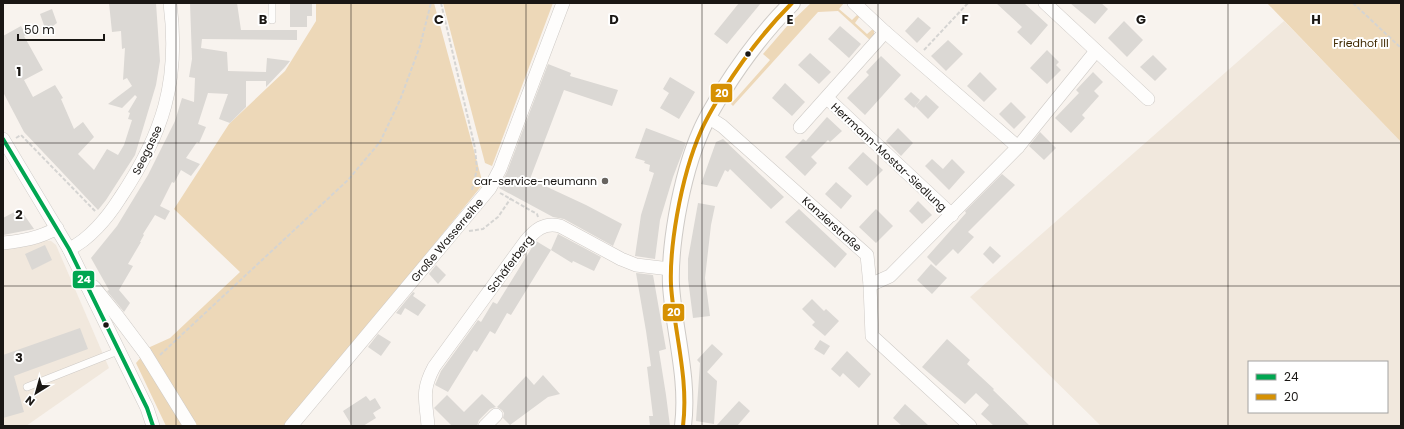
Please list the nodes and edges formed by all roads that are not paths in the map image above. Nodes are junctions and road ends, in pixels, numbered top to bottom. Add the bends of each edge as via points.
1 (170, 3) edge
2 (272, 3) edge
3 (563, 3) edge
4 (792, 3) edge
5 (854, 3) edge
6 (1045, 3) edge
7 (272, 20) dead end
8 (885, 32) junction
9 (1096, 51) junction
10 (827, 98) junction
11 (1148, 99) dead end
12 (708, 117) junction
13 (800, 127) dead end
14 (4, 141) edge
15 (1018, 147) junction
16 (952, 215) junction
17 (57, 228) junction
18 (3, 243) edge
19 (68, 249) junction
20 (670, 269) junction
21 (86, 285) junction
22 (870, 285) junction
23 (118, 351) junction
24 (27, 387) dead end
25 (496, 415) dead end
26 (153, 426) edge
27 (190, 426) edge
28 (291, 426) edge
29 (428, 426) edge
30 (485, 426) edge
31 (683, 426) edge
32 (970, 426) edge

1 - 19 street, Seegasse via 174,40 172,67 162,119 154,140 143,162 104,220 78,244
2 - 7 lane
3 - 28 street, Große Wasserreihe via 500,169 490,188
4 - 12 street via 756,42
5 - 8 street
6 - 9 street
8 - 10 street, Herrmann-Mostar-Siedlung
8 - 15 street
9 - 11 street
9 - 15 street, Herrmann-Mostar-Siedlung
10 - 13 street, Herrmann-Mostar-Siedlung
10 - 16 street, Herrmann-Mostar-Siedlung
12 - 20 street via 690,160 681,195
12 - 22 street, Kanzlerstraße via 722,126 867,255
14 - 17 street
15 - 16 street, Herrmann-Mostar-Siedlung
16 - 22 street, Herrmann-Mostar-Siedlung via 890,276
17 - 18 street via 37,237
17 - 19 street
19 - 21 street
20 - 29 street, Schäferberg via 636,265 621,260 554,224 539,228 525,242 434,367 425,388
20 - 31 street via 684,378 686,408
21 - 23 street
21 - 27 street, bridge via 94,288 151,355
22 - 32 street, Kanzlerstraße via 872,336
23 - 24 lane
23 - 26 street via 147,408
25 - 30 street

